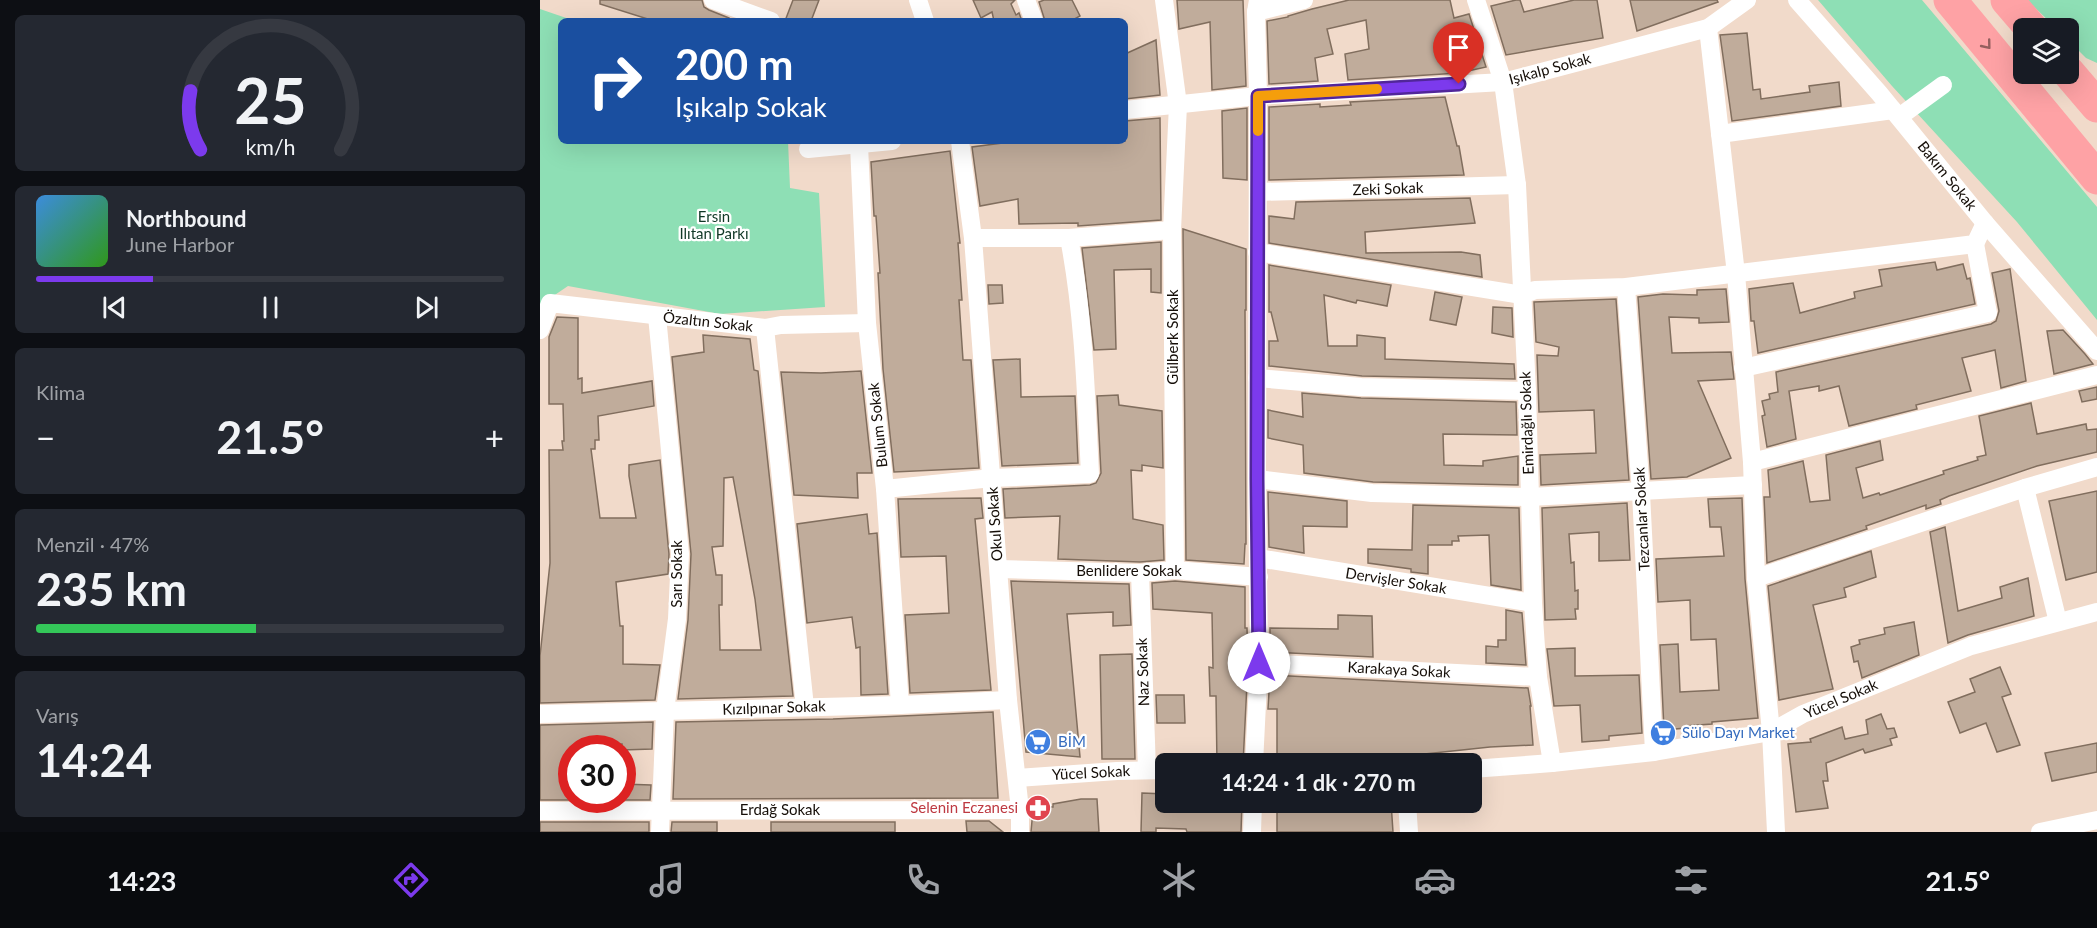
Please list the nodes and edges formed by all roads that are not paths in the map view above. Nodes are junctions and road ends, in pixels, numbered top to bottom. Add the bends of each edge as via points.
1 (713, 0) edge
2 (1026, 0) edge
3 (1164, 0) edge
4 (1304, 0) edge
5 (1476, 0) edge
6 (1747, 0) edge
7 (1797, 0) edge
8 (1950, 0) edge
9 (2007, 0) edge
10 (1257, 6) edge
11 (763, 18) edge
12 (1033, 18) edge
13 (2022, 18) edge
14 (1708, 28) junction
15 (2079, 79) edge
16 (1503, 82) junction
17 (1943, 85) dead end
18 (1258, 96) junction
19 (1178, 105) junction
20 (2097, 106) edge
21 (1128, 110) edge
22 (1896, 114) junction
23 (1720, 134) junction
24 (867, 144) edge
25 (960, 144) edge
26 (859, 145) junction
27 (808, 149) dead end
28 (2097, 178) edge
29 (1517, 185) junction
30 (1258, 192) junction
31 (1985, 223) junction
32 (1172, 230) junction
33 (973, 238) junction
34 (1069, 238) junction
35 (1975, 243) junction
36 (1257, 252) junction
37 (1736, 274) junction
38 (1626, 287) junction
39 (1522, 295) junction
40 (657, 316) junction
41 (867, 323) junction
42 (765, 328) junction
43 (540, 330) edge
44 (2097, 351) edge
45 (1743, 368) junction
46 (2097, 375) edge
47 (1257, 378) junction
48 (1527, 391) junction
49 (1752, 462) junction
50 (2097, 467) edge
51 (992, 478) junction
52 (1257, 479) junction
53 (1753, 485) junction
54 (2025, 488) junction
55 (885, 489) junction
56 (1641, 493) junction
57 (1530, 497) junction
58 (1258, 558) junction
59 (999, 569) junction
60 (1175, 570) junction
61 (1140, 573) junction
62 (1259, 577) junction
63 (1756, 578) junction
64 (1533, 603) junction
65 (2096, 615) edge
66 (2058, 622) junction
67 (1259, 663) junction
68 (1538, 678) junction
69 (1008, 700) junction
70 (900, 705) junction
71 (805, 706) junction
72 (665, 711) junction
73 (540, 714) edge
74 (1771, 732) junction
75 (1654, 752) junction
76 (1255, 753) edge
77 (1551, 763) junction
78 (1482, 768) edge
79 (1147, 770) junction
80 (1155, 770) edge
81 (1017, 778) junction
82 (661, 810) junction
83 (1020, 810) junction
84 (540, 811) edge
85 (1253, 813) edge
86 (1408, 813) edge
87 (2093, 825) edge
88 (660, 832) edge
89 (1020, 832) edge
90 (1252, 832) edge
91 (1409, 832) edge
92 (1776, 832) edge
93 (2040, 832) edge

1 - 11 street
2 - 12 street
3 - 19 street, Gülberk Sokak
4 - 10 street
5 - 16 street, Emirdağlı Sokak
6 - 14 street, Işıkalp Sokak
7 - 22 street, Bakım Sokak
8 -> 28 highway
9 - 13 highway
10 - 18 street
14 - 16 street, Işıkalp Sokak
14 - 23 street
15 - 20 highway
16 - 18 street, Işıkalp Sokak
16 - 29 street, Emirdağlı Sokak
17 - 22 street
18 - 19 street, Işıkalp Sokak
18 - 30 street
19 - 21 street, Işıkalp Sokak
19 - 32 street, Gülberk Sokak
22 - 23 street
22 - 31 street, Bakım Sokak
23 - 37 street
24 - 26 street
25 - 33 street, Okul Sokak
26 - 27 street
26 - 41 street, Bulum Sokak
29 - 30 street, Zeki Sokak
29 - 39 street, Emirdağlı Sokak
30 - 36 street
31 - 35 street
31 - 44 street, Bakım Sokak
32 - 34 street
32 - 60 street, Gülberk Sokak
33 - 34 street
33 - 51 street, Okul Sokak
34 - 51 street via 1083,336 1090,474
35 - 37 street
35 - 45 street via 1988,313
36 - 39 street
36 - 47 street
37 - 38 street
37 - 45 street
38 - 39 street via 1535,290
38 - 56 street, Tezcanlar Sokak
39 - 48 street, Emirdağlı Sokak
40 - 42 street, Özaltın Sokak
40 - 43 street, Özaltın Sokak via 550,303
40 - 72 street, Sarı Sokak via 680,554 677,619
41 - 42 street, Özaltın Sokak
41 - 55 street, Bulum Sokak
42 - 71 street
45 - 49 street
46 - 49 street
47 - 48 street via 1361,387
47 - 52 street
48 - 57 street, Emirdağlı Sokak
49 - 53 street
50 - 54 street
51 - 55 street
51 - 59 street, Okul Sokak
52 - 57 street via 1372,493
52 - 58 street
53 - 56 street
53 - 63 street
54 - 63 street
54 - 66 street
55 - 70 street, Bulum Sokak
56 - 57 street
56 - 75 street, Tezcanlar Sokak
57 - 64 street, Emirdağlı Sokak
58 - 62 street
58 - 64 street, Dervişler Sokak
59 - 61 street, Benlidere Sokak
59 - 69 street, Okul Sokak
60 - 61 street, Benlidere Sokak
60 - 62 street, Benlidere Sokak
61 - 79 street, Naz Sokak
62 - 67 street
63 - 74 street
64 - 68 street, Emirdağlı Sokak
65 - 66 street, Yücel Sokak
66 - 74 street, Yücel Sokak via 1971,646 1803,714
67 - 68 street, Karakaya Sokak
67 - 76 street
68 - 77 street, Emirdağlı Sokak
69 - 70 street, Kızılpınar Sokak
69 - 81 street, Okul Sokak
70 - 71 street, Kızılpınar Sokak
71 - 72 street, Kızılpınar Sokak
72 - 73 street, Kızılpınar Sokak
72 - 82 street, Sarı Sokak
74 - 75 street, Yücel Sokak
74 - 92 street
75 - 77 street, Yücel Sokak
77 - 78 street, Yücel Sokak
79 - 80 street, Yücel Sokak
79 - 81 street, Yücel Sokak
81 - 83 street, Okul Sokak
82 - 83 street, Erdağ Sokak
82 - 84 street, Erdağ Sokak
82 - 88 street, Sarı Sokak
83 - 89 street, Okul Sokak
85 - 90 street
86 - 91 street
87 - 93 street

